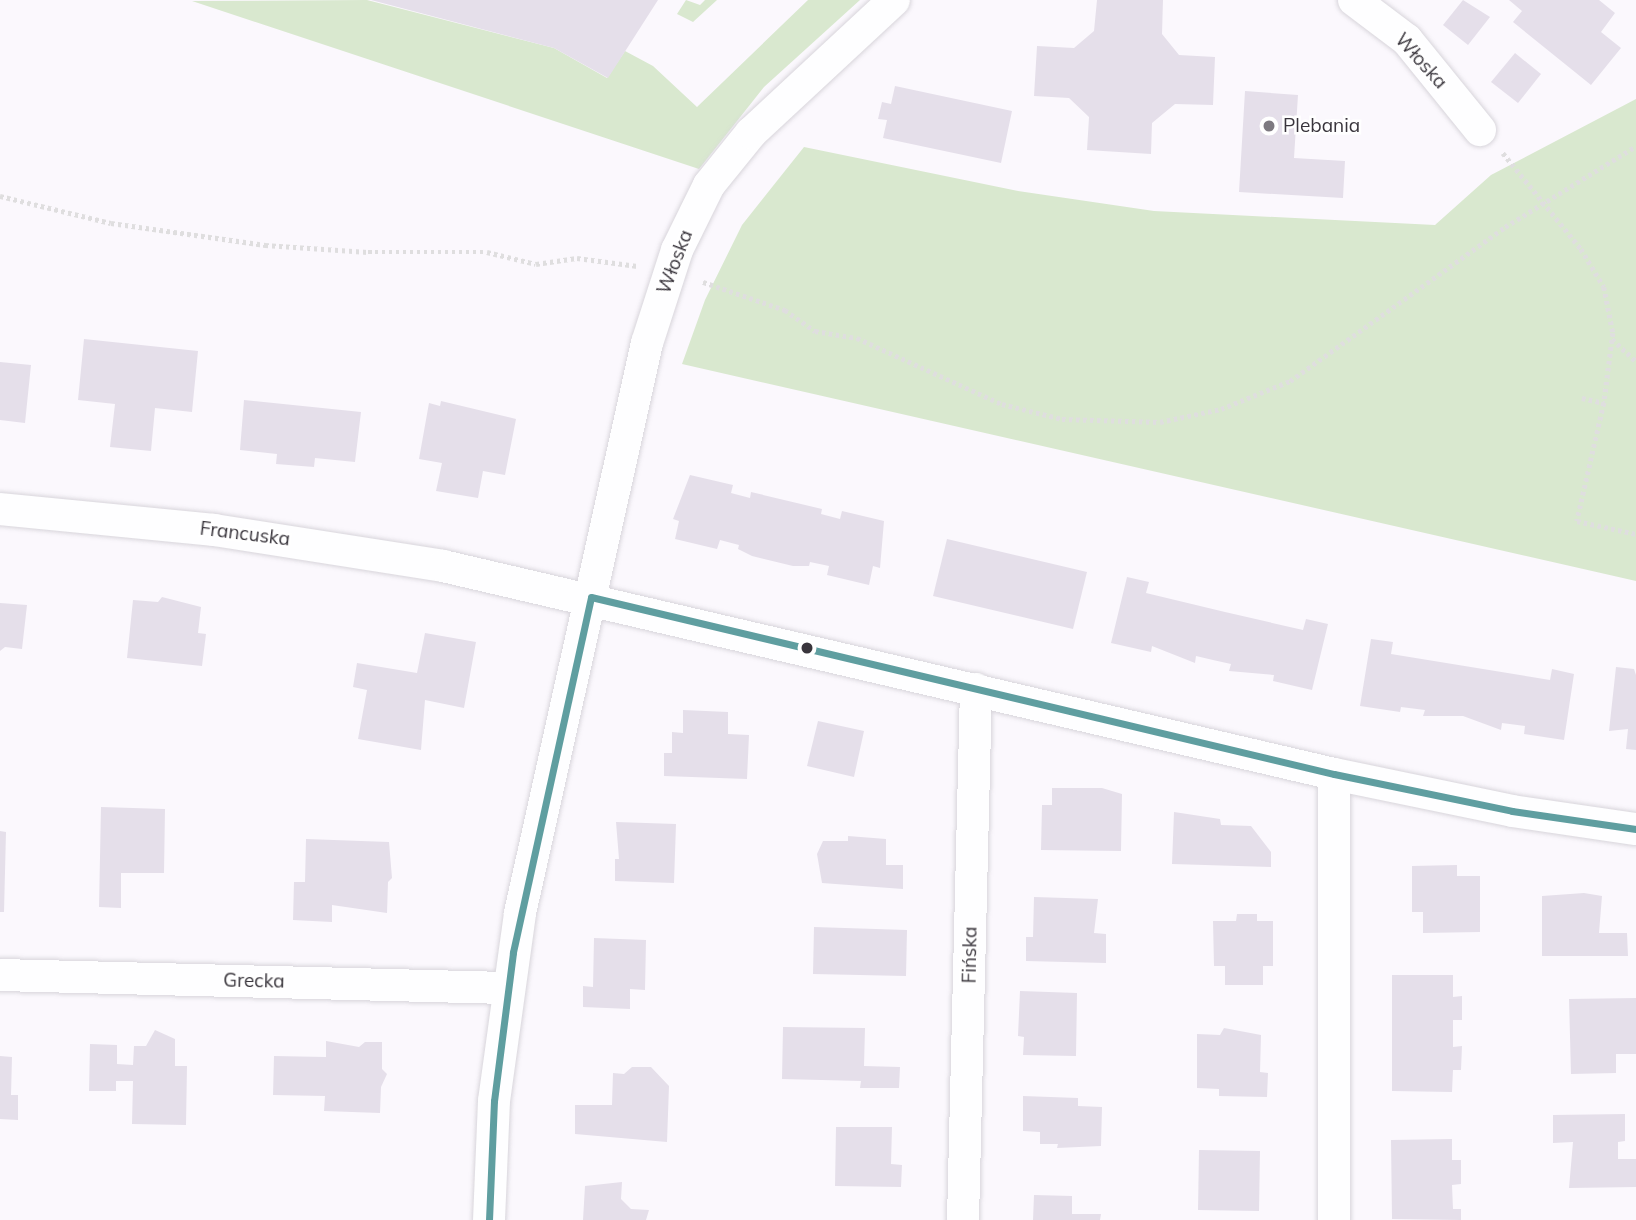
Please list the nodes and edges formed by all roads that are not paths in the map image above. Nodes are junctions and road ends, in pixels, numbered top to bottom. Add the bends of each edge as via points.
1 (894, 0) edge
2 (1354, 0) edge
3 (1480, 130) road end
4 (0, 509) edge
5 (591, 597) junction
6 (976, 689) junction
7 (1334, 774) junction
8 (1636, 829) edge
9 (0, 975) edge
10 (508, 988) junction
11 (489, 1220) edge
12 (963, 1220) edge
13 (1334, 1220) edge

1 - 5 street, Włoska via 751,133 709,185 670,270 647,343
2 - 3 street, Włoska via 1407,40
4 - 5 street, Francuska via 292,540
5 - 6 street, Francuska
5 - 10 street
6 - 7 street, Francuska
6 - 12 street, Fińska
7 - 8 street, Francuska via 1512,811
7 - 13 street
9 - 10 street, Grecka
10 - 11 street via 494,1101

